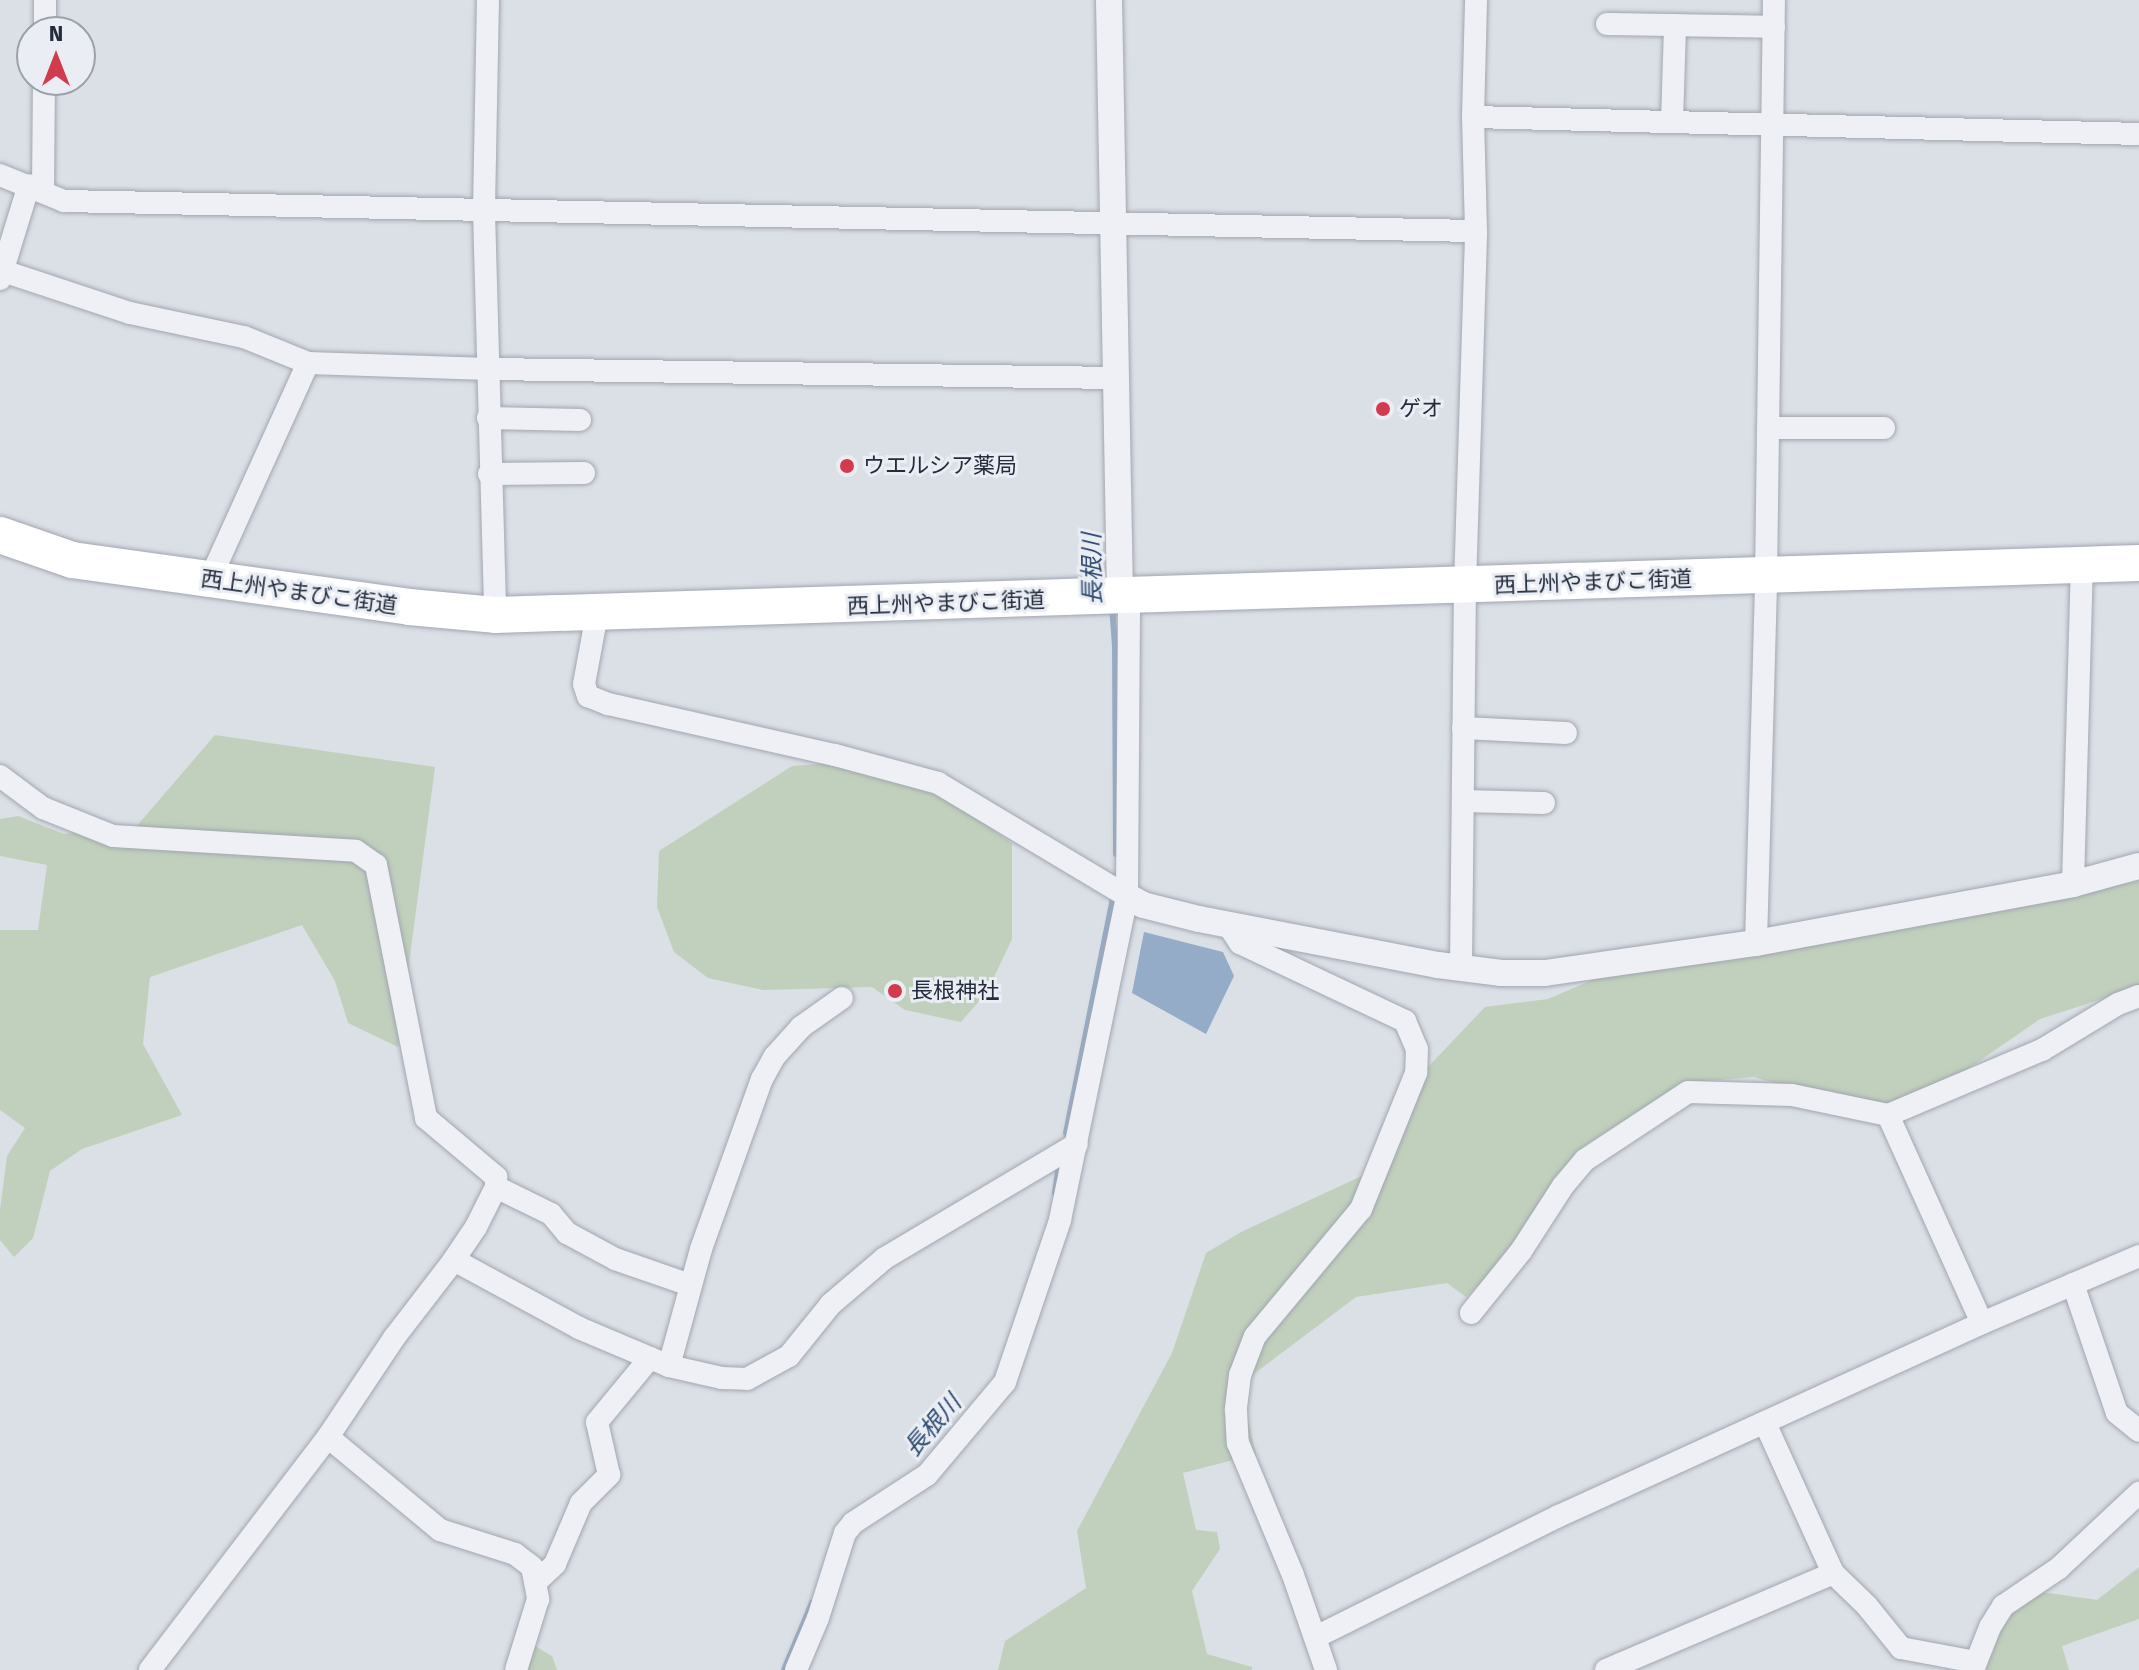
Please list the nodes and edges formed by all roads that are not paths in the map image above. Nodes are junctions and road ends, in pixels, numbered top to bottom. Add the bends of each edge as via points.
1 (488, 0) edge
2 (1109, 0) edge
3 (1476, 0) edge
4 (1774, 0) edge
5 (1607, 24) dead end
6 (1675, 25) junction
7 (1774, 27) junction
8 (43, 96) edge
9 (1473, 117) junction
10 (1672, 122) junction
11 (1772, 125) junction
12 (2139, 134) edge
13 (0, 175) edge
14 (36, 188) junction
15 (484, 212) junction
16 (1112, 224) junction
17 (1476, 231) junction
18 (1, 275) edge
19 (308, 363) junction
20 (488, 369) junction
21 (1115, 378) junction
22 (488, 418) junction
23 (580, 420) dead end
24 (1768, 428) junction
25 (1884, 428) dead end
26 (584, 473) dead end
27 (489, 474) junction
28 (0, 535) edge
29 (2139, 563) edge
30 (2082, 565) junction
31 (1766, 577) junction
32 (210, 579) junction
33 (1465, 586) junction
34 (1124, 597) junction
35 (597, 614) junction
36 (495, 615) junction
37 (1463, 728) junction
38 (1566, 733) dead end
39 (0, 776) edge
40 (1463, 801) junction
41 (1544, 803) dead end
42 (2139, 866) edge
43 (2073, 884) junction
44 (1127, 896) junction
45 (1228, 925) junction
46 (1756, 943) junction
47 (1461, 966) junction
48 (2139, 996) edge
49 (842, 998) dead end
50 (1888, 1115) junction
51 (1077, 1144) junction
52 (496, 1187) junction
53 (2139, 1256) edge
54 (454, 1260) junction
55 (2073, 1284) junction
56 (690, 1285) junction
57 (1471, 1313) dead end
58 (1982, 1323) junction
59 (659, 1362) junction
60 (1765, 1423) junction
61 (2139, 1431) edge
62 (328, 1437) junction
63 (2139, 1493) edge
64 (1833, 1573) junction
65 (536, 1582) junction
66 (1316, 1637) junction
67 (1974, 1666) edge
68 (150, 1670) edge
69 (516, 1670) edge
70 (796, 1670) edge
71 (1326, 1670) edge
72 (1606, 1670) edge

1 - 15 street
2 - 16 street
3 - 9 street
4 - 7 street
5 - 6 street
6 - 7 street
6 - 10 street
7 - 11 street
8 - 14 street
9 - 10 street
9 - 17 street
10 - 11 street
11 - 12 street
11 - 24 street
13 - 14 street
14 - 15 street via 64,201
14 - 18 street
15 - 16 street
15 - 20 street
16 - 17 street
16 - 21 street
17 - 33 street
18 - 19 street via 130,313 244,337
19 - 20 street
19 - 32 street
20 - 21 street
20 - 22 street
21 - 34 street
22 - 23 street
22 - 27 street
24 - 25 street
24 - 31 street
26 - 27 street
27 - 36 street
28 - 32 highway, 西上州やまびこ街道 via 72,560
29 - 30 highway, 西上州やまびこ街道
30 - 31 highway, 西上州やまびこ街道
30 - 43 street
31 - 33 highway, 西上州やまびこ街道
31 - 46 street
32 - 36 highway, 西上州やまびこ街道
33 - 34 highway, 西上州やまびこ街道
33 - 37 street
34 - 35 highway, 西上州やまびこ街道
34 - 44 street
35 - 36 highway, 西上州やまびこ街道
35 - 44 street via 584,684 588,696 938,783
37 - 38 street
37 - 40 street
39 - 52 street via 43,808 113,836 356,851 376,865 426,1118 491,1169
40 - 41 street
40 - 47 street
42 - 43 street
43 - 46 street
44 - 45 street via 1143,905
44 - 51 street
45 - 47 street
45 - 66 street via 1240,943 1405,1021 1417,1049 1416,1073 1361,1209 1255,1336 1240,1375 1238,1443
46 - 47 street via 1545,973
48 - 50 street via 2042,1050
49 - 56 street via 801,1027 762,1079
50 - 57 street via 1792,1095 1688,1092 1585,1160
50 - 58 street
51 - 59 street via 885,1258 850,1286 789,1356 770,1369 747,1379 722,1378
51 - 70 street via 1060,1220 1005,1382 927,1475 845,1533
52 - 54 street
52 - 56 street via 551,1214 567,1233 615,1259
53 - 55 street
54 - 59 street via 579,1328
54 - 62 street
55 - 58 street
55 - 61 street via 2117,1413
56 - 59 street
58 - 60 street
59 - 65 street via 597,1422 609,1475 581,1503 555,1564
60 - 64 street
60 - 66 street via 1559,1516
62 - 65 street via 440,1530 515,1554 532,1567
62 - 68 street
63 - 67 street via 2059,1568 2003,1606
64 - 67 street via 1901,1648
64 - 72 street
65 - 69 street via 538,1599
66 - 71 street

